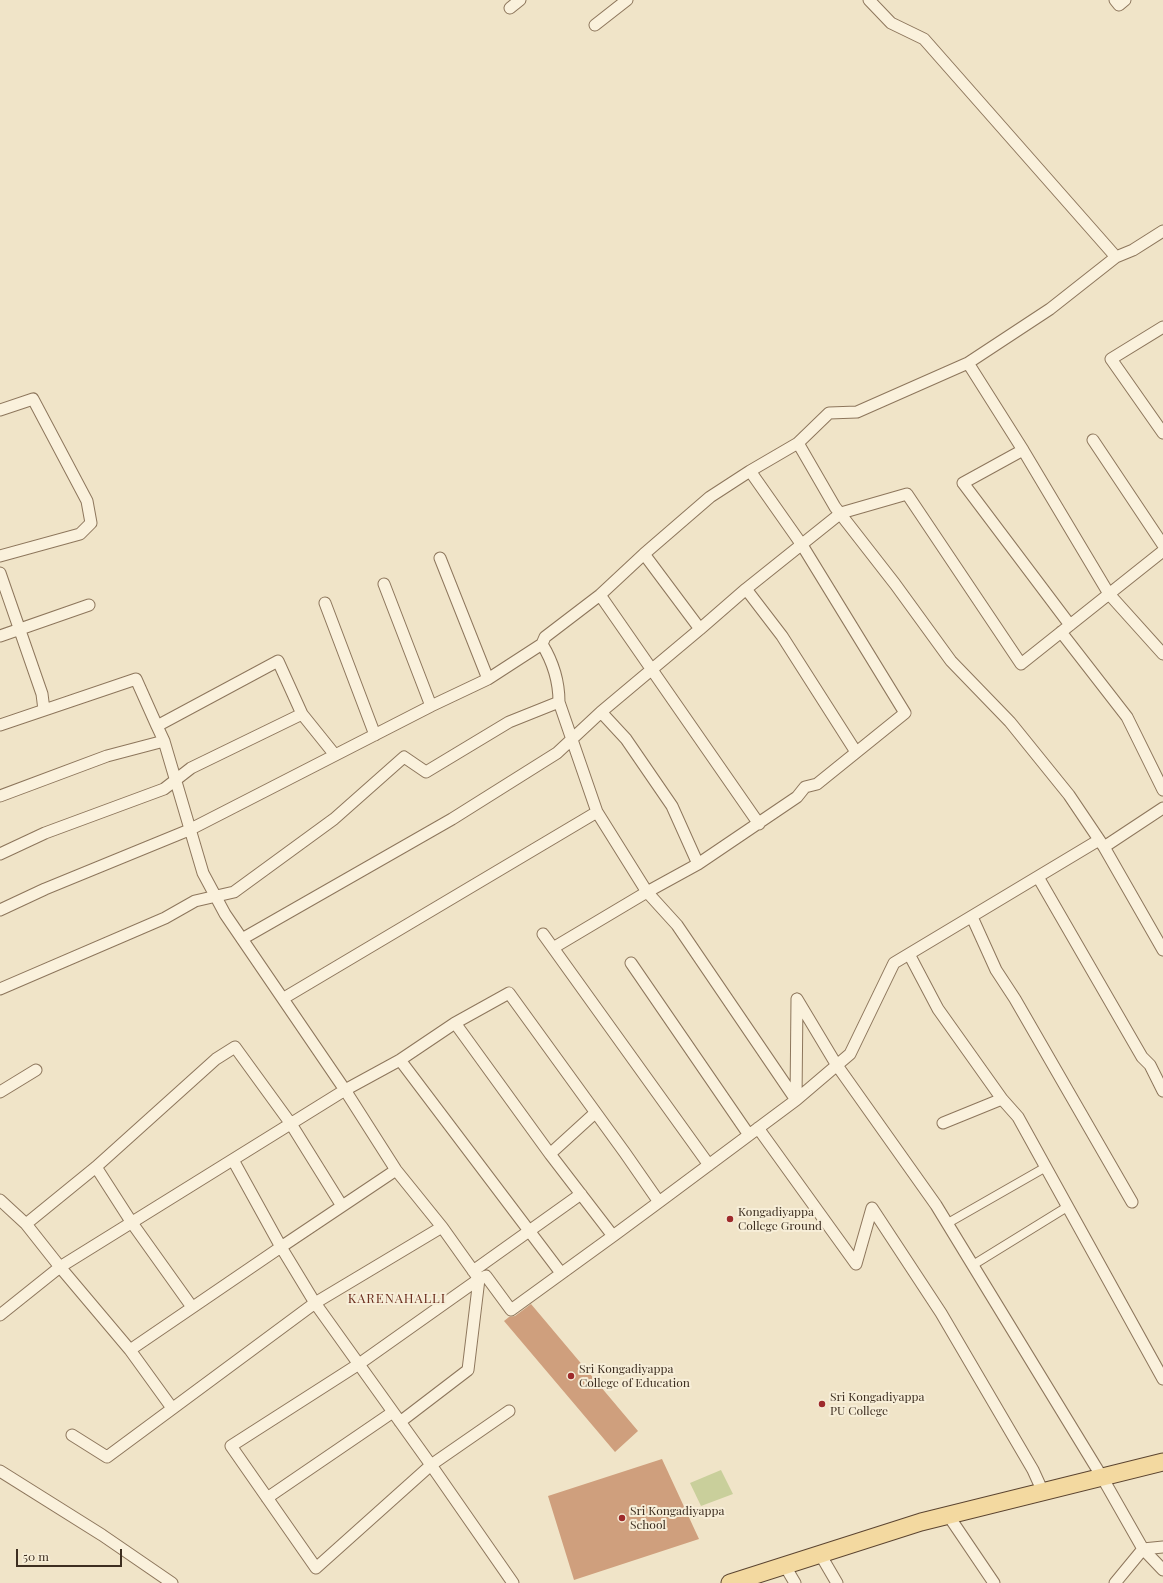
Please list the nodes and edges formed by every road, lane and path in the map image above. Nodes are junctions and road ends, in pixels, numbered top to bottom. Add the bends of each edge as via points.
1 (520, 0) edge
2 (627, 0) edge
3 (1115, 0) edge
4 (1125, 0) edge
5 (871, 1) edge
6 (510, 8) dead end
7 (595, 25) dead end
8 (1163, 231) edge
9 (1116, 257) junction
10 (1163, 327) edge
11 (968, 363) junction
12 (0, 410) edge
13 (1163, 433) edge
14 (1093, 440) dead end
15 (798, 443) junction
16 (1023, 450) junction
17 (750, 471) junction
18 (841, 513) junction
19 (802, 545) junction
20 (1163, 545) edge
21 (1163, 551) edge
22 (644, 554) junction
23 (0, 556) edge
24 (440, 558) dead end
25 (0, 573) edge
26 (384, 584) dead end
27 (746, 589) junction
28 (1109, 594) junction
29 (600, 595) junction
30 (325, 603) dead end
31 (89, 605) dead end
32 (1070, 625) junction
33 (19, 629) junction
34 (700, 629) junction
35 (1061, 632) junction
36 (0, 636) edge
37 (542, 644) junction
38 (1163, 654) edge
39 (652, 670) junction
40 (488, 679) junction
41 (559, 702) junction
42 (431, 706) junction
43 (44, 710) junction
44 (601, 712) junction
45 (302, 714) junction
46 (0, 725) edge
47 (157, 726) junction
48 (375, 735) junction
49 (572, 738) junction
50 (164, 741) junction
51 (856, 752) junction
52 (334, 755) junction
53 (176, 779) junction
54 (1163, 790) edge
55 (0, 796) edge
56 (1163, 808) edge
57 (597, 812) junction
58 (759, 824) junction
59 (189, 830) junction
60 (1102, 843) junction
61 (0, 854) edge
62 (698, 864) junction
63 (1038, 877) junction
64 (648, 892) junction
65 (216, 896) junction
66 (0, 910) edge
67 (972, 916) junction
68 (543, 934) dead end
69 (242, 939) junction
70 (553, 948) junction
71 (1163, 950) edge
72 (909, 954) junction
73 (631, 963) dead end
74 (0, 989) edge
75 (284, 998) junction
76 (455, 1022) junction
77 (400, 1060) junction
78 (836, 1064) junction
79 (36, 1070) dead end
80 (345, 1090) junction
81 (1163, 1091) edge
82 (0, 1092) edge
83 (1002, 1099) junction
84 (796, 1100) junction
85 (595, 1113) junction
86 (944, 1123) dead end
87 (291, 1124) junction
88 (758, 1128) junction
89 (749, 1135) junction
90 (550, 1154) junction
91 (233, 1160) junction
92 (709, 1165) junction
93 (96, 1167) junction
94 (1046, 1167) junction
95 (396, 1170) junction
96 (581, 1194) junction
97 (0, 1200) edge
98 (659, 1202) junction
99 (1132, 1202) dead end
100 (342, 1206) junction
101 (1067, 1207) junction
102 (132, 1223) junction
103 (948, 1223) junction
104 (26, 1224) junction
105 (442, 1227) junction
106 (529, 1231) junction
107 (613, 1236) junction
108 (281, 1247) junction
109 (973, 1265) junction
110 (60, 1267) junction
111 (561, 1273) junction
112 (476, 1275) junction
113 (315, 1303) junction
114 (192, 1307) junction
115 (0, 1315) edge
116 (130, 1350) junction
117 (359, 1364) junction
118 (1163, 1379) edge
119 (172, 1408) junction
120 (509, 1411) dead end
121 (393, 1412) junction
122 (400, 1422) junction
123 (72, 1435) dead end
124 (1163, 1462) edge
125 (431, 1465) junction
126 (0, 1471) edge
127 (1102, 1477) junction
128 (1043, 1492) junction
129 (267, 1498) junction
130 (948, 1515) junction
131 (1163, 1547) edge
132 (1143, 1549) junction
133 (820, 1554) junction
134 (785, 1566) junction
135 (1163, 1570) edge
136 (172, 1583) edge
137 (513, 1583) edge
138 (730, 1583) edge
139 (795, 1583) edge
140 (837, 1583) edge
141 (994, 1583) edge
142 (1114, 1583) edge

1 - 6 street
2 - 7 street
3 - 4 street via 1119,5
5 - 9 street via 891,24 924,39
8 - 9 street via 1133,250
9 - 11 street via 1050,308
10 - 13 street via 1112,359
11 - 15 street via 857,412 829,413
11 - 16 street
12 - 23 street via 33,399 87,500 91,523 80,534
14 - 20 street
15 - 17 street
15 - 18 street
16 - 28 street
16 - 32 street via 963,483
17 - 19 street
17 - 22 street via 710,496
18 - 19 street
18 - 35 street via 906,494 1021,664
18 - 60 street via 951,661 1010,722 1069,795
19 - 27 street
19 - 51 street via 905,712
21 - 28 street
22 - 29 street
22 - 34 street
24 - 40 street
25 - 33 street
26 - 42 street
27 - 34 street
27 - 51 street via 782,636
28 - 32 street
28 - 38 street
29 - 37 street via 545,637
29 - 39 street
30 - 48 street
31 - 33 street
32 - 35 street
33 - 36 street
33 - 43 street via 42,694
34 - 39 street
35 - 54 street via 1127,718
37 - 40 street
37 - 41 street via 553,666 559,688
39 - 44 street
39 - 58 street
40 - 42 street
41 - 49 street
41 - 65 street via 509,722 426,772 404,757 334,819 234,892
42 - 48 street
43 - 46 street
43 - 47 street via 136,679
44 - 49 street
44 - 62 street via 626,740 672,806
45 - 47 street via 278,661
45 - 52 street
45 - 53 street via 191,768
47 - 50 street
48 - 52 street
49 - 57 street
49 - 69 street via 557,753 452,819
50 - 53 street
50 - 55 street via 107,756
51 - 58 street via 817,784 804,787 798,798
52 - 59 street
53 - 59 street
53 - 61 street via 164,789 44,833
56 - 60 street
57 - 64 street
57 - 75 street
58 - 62 street
59 - 65 street via 202,873
59 - 66 street
60 - 63 street
60 - 71 street
62 - 64 street
63 - 67 street
63 - 81 street
64 - 70 street
64 - 84 street via 677,924
65 - 69 street
65 - 74 street via 196,901 165,918
67 - 72 street
67 - 99 street via 996,970
68 - 70 street
69 - 75 street
70 - 92 street
72 - 78 street via 894,963 850,1054
72 - 83 street via 938,1009
73 - 89 street
75 - 80 street
76 - 77 street
76 - 85 street via 509,993
76 - 90 street
77 - 80 street
77 - 106 street
78 - 84 street
78 - 84 street via 797,999
78 - 103 street
79 - 82 street
80 - 87 street
80 - 95 street
83 - 86 street
83 - 94 street via 1018,1118
84 - 88 street
85 - 90 street
85 - 98 street
87 - 91 street
87 - 93 street via 235,1047 216,1059
87 - 100 street
88 - 89 street
88 - 128 street via 856,1264 872,1208 940,1313 1033,1470
89 - 92 street
90 - 96 street
91 - 102 street
91 - 108 street
92 - 98 street
93 - 102 street
93 - 104 street
94 - 101 street
94 - 103 street
95 - 100 street
95 - 105 street
96 - 106 street
96 - 107 street
97 - 104 street
98 - 107 street
100 - 108 street
101 - 109 street
101 - 118 street
102 - 110 street
102 - 114 street
103 - 109 street
104 - 110 street
105 - 112 street
105 - 113 street
106 - 111 street
106 - 112 street
107 - 111 street
108 - 113 street
108 - 114 street
109 - 127 street
110 - 115 street
110 - 116 street
111 - 112 street via 511,1310 486,1276
112 - 117 street
112 - 122 street via 468,1370
113 - 117 street
113 - 119 street
114 - 116 street
116 - 119 street
117 - 121 street
117 - 129 street via 231,1446
119 - 123 street via 107,1457
120 - 125 street
121 - 122 street
121 - 129 street
122 - 125 street
124 - 127 main road
125 - 129 street via 316,1568
125 - 137 street
126 - 136 street via 102,1535
127 - 128 main road
127 - 132 street
128 - 130 main road
130 - 133 main road
130 - 141 street
131 - 132 street
132 - 135 street
132 - 142 street
133 - 134 main road
133 - 140 street
134 - 138 main road
134 - 139 street

